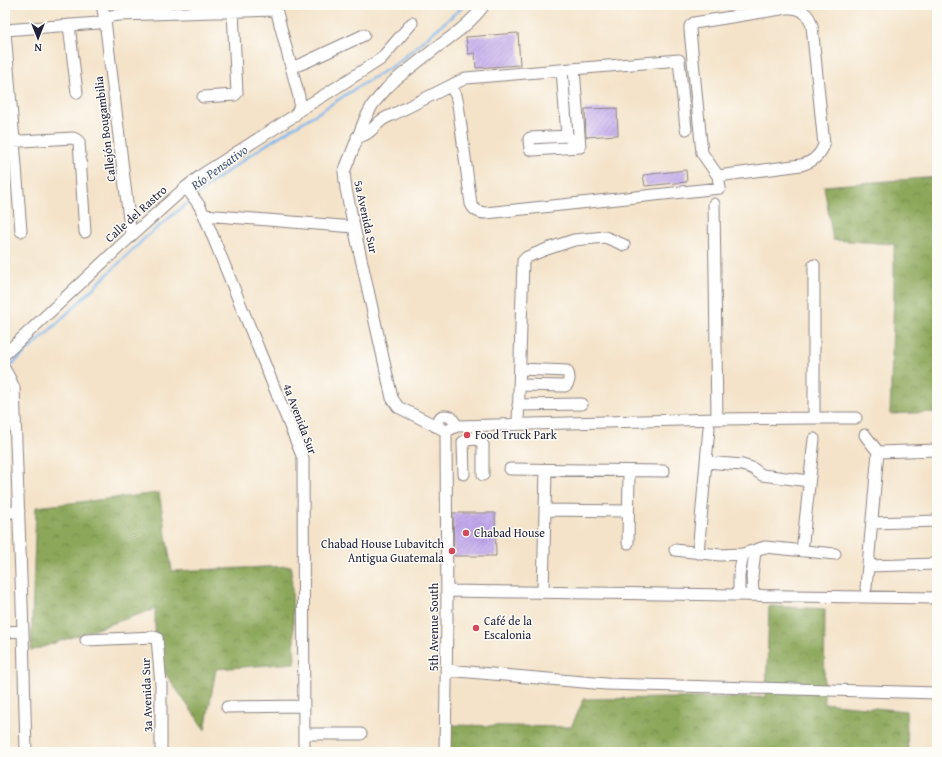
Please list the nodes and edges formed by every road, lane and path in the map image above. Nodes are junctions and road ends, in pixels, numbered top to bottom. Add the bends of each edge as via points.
1 (102, 5) edge
2 (484, 5) edge
3 (275, 8) edge
4 (185, 9) edge
5 (233, 12) junction
6 (105, 20) junction
7 (412, 23) dead end
8 (69, 25) junction
9 (5, 31) edge
10 (364, 35) dead end
11 (291, 68) junction
12 (574, 69) junction
13 (562, 70) junction
14 (450, 86) junction
15 (76, 93) dead end
16 (203, 97) dead end
17 (298, 111) junction
18 (686, 129) dead end
19 (567, 136) junction
20 (357, 137) junction
21 (10, 142) edge
22 (580, 147) junction
23 (718, 176) junction
24 (188, 189) junction
25 (714, 204) dead end
26 (206, 214) junction
27 (354, 227) junction
28 (21, 231) dead end
29 (85, 232) dead end
30 (131, 236) junction
31 (624, 245) dead end
32 (814, 265) dead end
33 (5, 354) edge
34 (520, 369) junction
35 (6, 372) edge
36 (519, 385) junction
37 (582, 404) dead end
38 (518, 405) junction
39 (814, 418) junction
40 (856, 418) dead end
41 (717, 420) junction
42 (518, 424) junction
43 (435, 426) junction
44 (457, 426) junction
45 (477, 426) junction
46 (709, 428) dead end
47 (446, 431) junction
48 (865, 434) dead end
49 (478, 439) junction
50 (814, 439) dead end
51 (937, 450) edge
52 (878, 452) junction
53 (706, 462) junction
54 (510, 469) dead end
55 (546, 470) junction
56 (629, 471) junction
57 (664, 471) dead end
58 (464, 474) dead end
59 (483, 475) dead end
60 (809, 481) junction
61 (545, 510) junction
62 (19, 511) junction
63 (628, 511) junction
64 (5, 513) edge
65 (937, 521) edge
66 (872, 523) junction
67 (628, 543) dead end
68 (675, 550) dead end
69 (755, 551) junction
70 (802, 551) junction
71 (698, 552) junction
72 (743, 554) junction
73 (835, 554) dead end
74 (937, 564) edge
75 (868, 566) junction
76 (866, 588) dead end
77 (447, 591) junction
78 (543, 592) junction
79 (739, 595) junction
80 (752, 595) junction
81 (937, 598) edge
82 (24, 631) junction
83 (5, 632) edge
84 (86, 640) dead end
85 (446, 670) junction
86 (937, 694) edge
87 (304, 706) junction
88 (227, 707) dead end
89 (304, 734) junction
90 (361, 734) dead end
91 (26, 752) edge
92 (161, 752) edge
93 (304, 752) edge
94 (445, 752) edge

1 - 6 street, Callejón Bougambilia
2 - 20 street, 5a Avenida Sur via 469,22 387,88 373,104
3 - 5 street
3 - 11 street
4 - 5 street
4 - 6 street via 111,16
5 - 16 street via 237,93
6 - 8 street via 98,23
6 - 30 street, Callejón Bougambilia
7 - 17 street, Calle del Rastro via 381,59
8 - 9 street
8 - 15 street
9 - 21 street
10 - 11 street
11 - 17 street via 299,97
12 - 13 street
12 - 18 street via 679,60
12 - 22 street
13 - 14 street via 466,78
13 - 19 street
14 - 20 street via 382,120 367,134
14 - 23 street via 458,104 471,204 480,213 720,188
17 - 24 street, Calle del Rastro via 203,174
19 - 22 street
19 - 22 street via 530,138 529,147 533,150
20 - 27 street, 5a Avenida Sur via 344,172
21 - 28 street
21 - 29 street via 76,139
23 - 23 street via 807,164 822,151 824,145 812,26 809,16 802,10 792,7 694,23 690,26 702,153
24 - 26 street, 4a Avenida Sur
24 - 30 street, Calle del Rastro
25 - 41 street
26 - 27 street
26 - 87 street, 4a Avenida Sur via 303,458
27 - 43 street, 5a Avenida Sur via 392,398 398,407
30 - 33 street, Calle del Rastro
31 - 34 street via 604,237 574,240 527,257 523,261
32 - 39 street
34 - 36 street
34 - 36 street via 568,371 569,382 565,386
35 - 62 street via 14,388
36 - 38 street
37 - 38 street
38 - 42 street
39 - 40 street
39 - 41 street
41 - 42 street
42 - 45 street
43 - 44 street via 440,417 445,415 451,417
43 - 47 street, 5a Avenida Sur
44 - 45 street
44 - 47 street
45 - 49 street
46 - 53 street
47 - 77 street, 5th Avenue South
48 - 52 street
49 - 58 street via 463,442
49 - 59 street via 483,445
50 - 60 street
51 - 52 street
52 - 66 street
53 - 60 street via 742,465 752,468 762,476
53 - 71 street
54 - 55 street
55 - 56 street
55 - 61 street
56 - 57 street
56 - 63 street
60 - 70 street
61 - 63 street
61 - 78 street
62 - 64 street
62 - 82 street
63 - 67 street
65 - 66 street
66 - 75 street
68 - 71 street
69 - 70 street via 765,547
69 - 72 street
69 - 80 street
70 - 73 street
71 - 72 street via 720,555
72 - 79 street
74 - 75 street
75 - 76 street
77 - 78 street
77 - 85 street, 5th Avenue South
78 - 79 street
79 - 80 street
80 - 81 street
82 - 83 street
82 - 91 street
84 - 92 street, 3a Avenida Sur via 154,636 157,638 161,685
85 - 86 street via 606,684
85 - 94 street, 5th Avenue South
87 - 88 street
87 - 89 street, 4a Avenida Sur
89 - 90 street
89 - 93 street, 4a Avenida Sur

